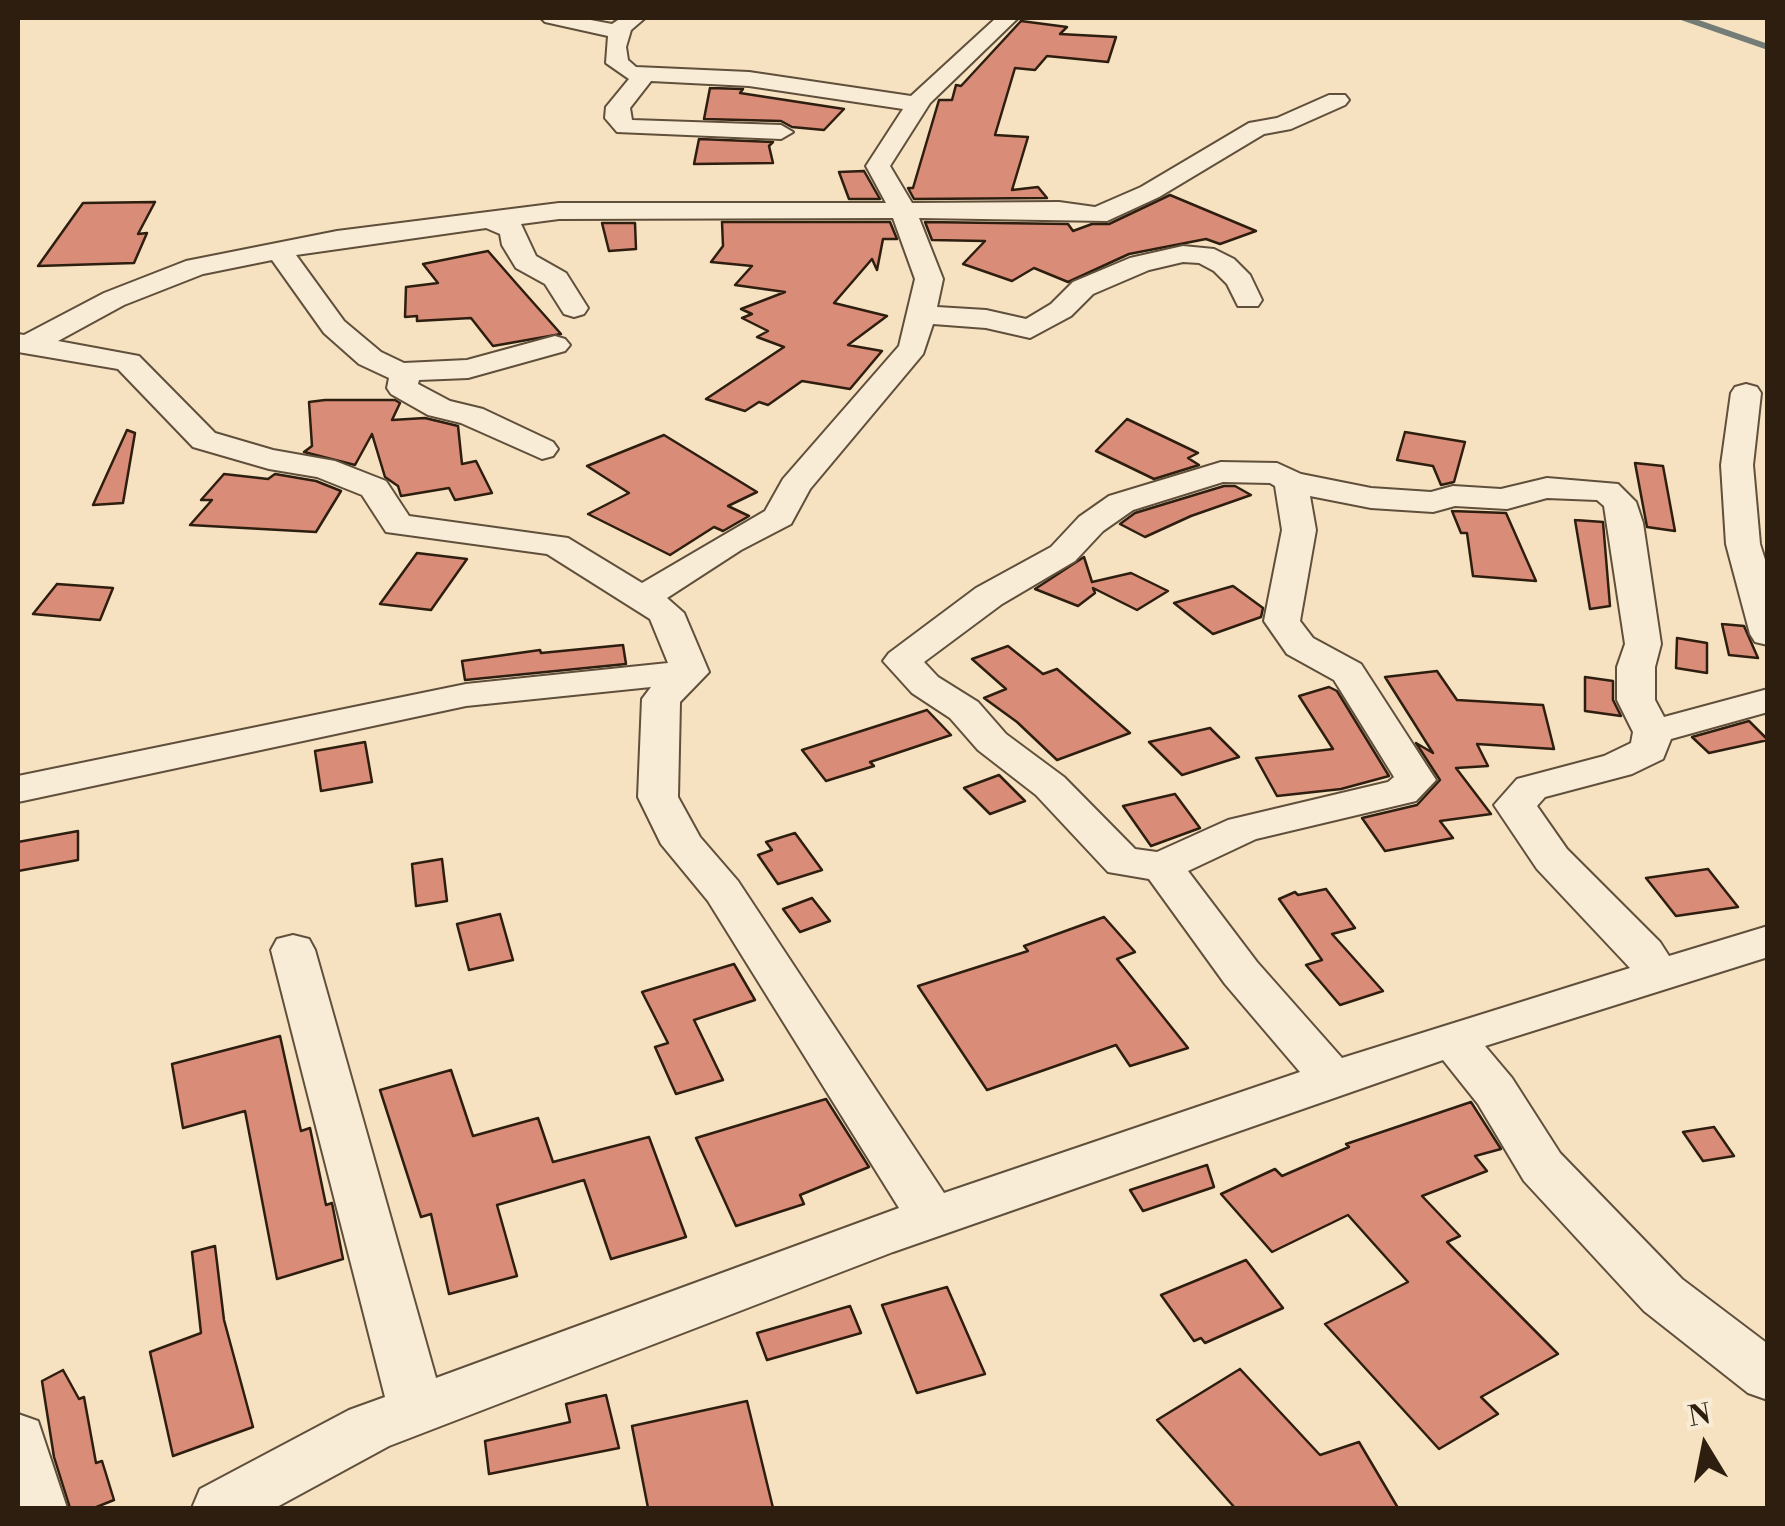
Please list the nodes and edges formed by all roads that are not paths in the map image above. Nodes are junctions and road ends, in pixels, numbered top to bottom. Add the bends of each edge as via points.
1 (552, 18) edge
2 (1008, 18) edge
3 (628, 25) edge
4 (646, 73) junction
5 (1337, 100) dead end
6 (917, 104) junction
7 (781, 132) dead end
8 (903, 209) junction
9 (489, 220) junction
10 (278, 250) junction
11 (1248, 300) dead end
12 (574, 308) dead end
13 (920, 314) junction
14 (25, 343) edge
15 (555, 345) dead end
16 (400, 372) junction
17 (1746, 394) dead end
18 (542, 450) dead end
19 (1291, 482) junction
20 (642, 598) junction
21 (1768, 634) edge
22 (690, 672) junction
23 (1768, 700) edge
24 (1653, 732) junction
25 (18, 789) edge
26 (1162, 866) junction
27 (1768, 941) edge
28 (293, 950) dead end
29 (1658, 975) junction
30 (1452, 1039) junction
31 (1333, 1079) junction
32 (933, 1218) junction
33 (1768, 1376) edge
34 (417, 1410) junction
35 (18, 1440) edge
36 (38, 1508) edge
37 (220, 1508) edge

1 - 3 street
2 - 6 street
3 - 4 street via 615,47 617,63 630,73
4 - 6 street via 749,79
4 - 7 street via 618,107 625,127
5 - 8 street via 1256,128 1110,212
6 - 8 street via 878,166
8 - 9 street via 559,211
8 - 13 street via 928,279
9 - 10 street
9 - 12 street via 513,230 526,262 556,279
10 - 14 street via 196,266
10 - 16 street via 334,327 370,358
11 - 13 street via 1224,265 1184,254 1083,288 1030,329
13 - 20 street via 912,348 795,486 779,518
14 - 20 street via 128,362 204,440 324,468 374,488 398,525 556,545
15 - 16 street via 468,369
16 - 18 street via 406,377 402,388
17 - 21 street via 1737,465 1743,544
19 - 24 street via 1433,502 1453,496 1507,499 1548,488 1606,491 1626,522 1644,644 1636,700
19 - 26 street via 1299,530 1282,622 1300,646 1348,672 1416,780 1402,792 1243,829
19 - 26 street via 1277,473 1221,472 1120,503 1062,554 989,596 902,662 1050,786 1123,862
20 - 22 street via 666,613
22 - 25 street via 466,695
22 - 32 street via 660,699 658,797 682,844 723,891
23 - 24 street
24 - 29 street via 1649,750 1532,788 1514,806 1552,859
26 - 31 street via 1241,973
27 - 29 street
28 - 34 street
29 - 30 street
30 - 31 street
30 - 33 street via 1542,1167 1664,1295
31 - 32 street
32 - 34 street
34 - 37 street via 368,1428
35 - 36 street

